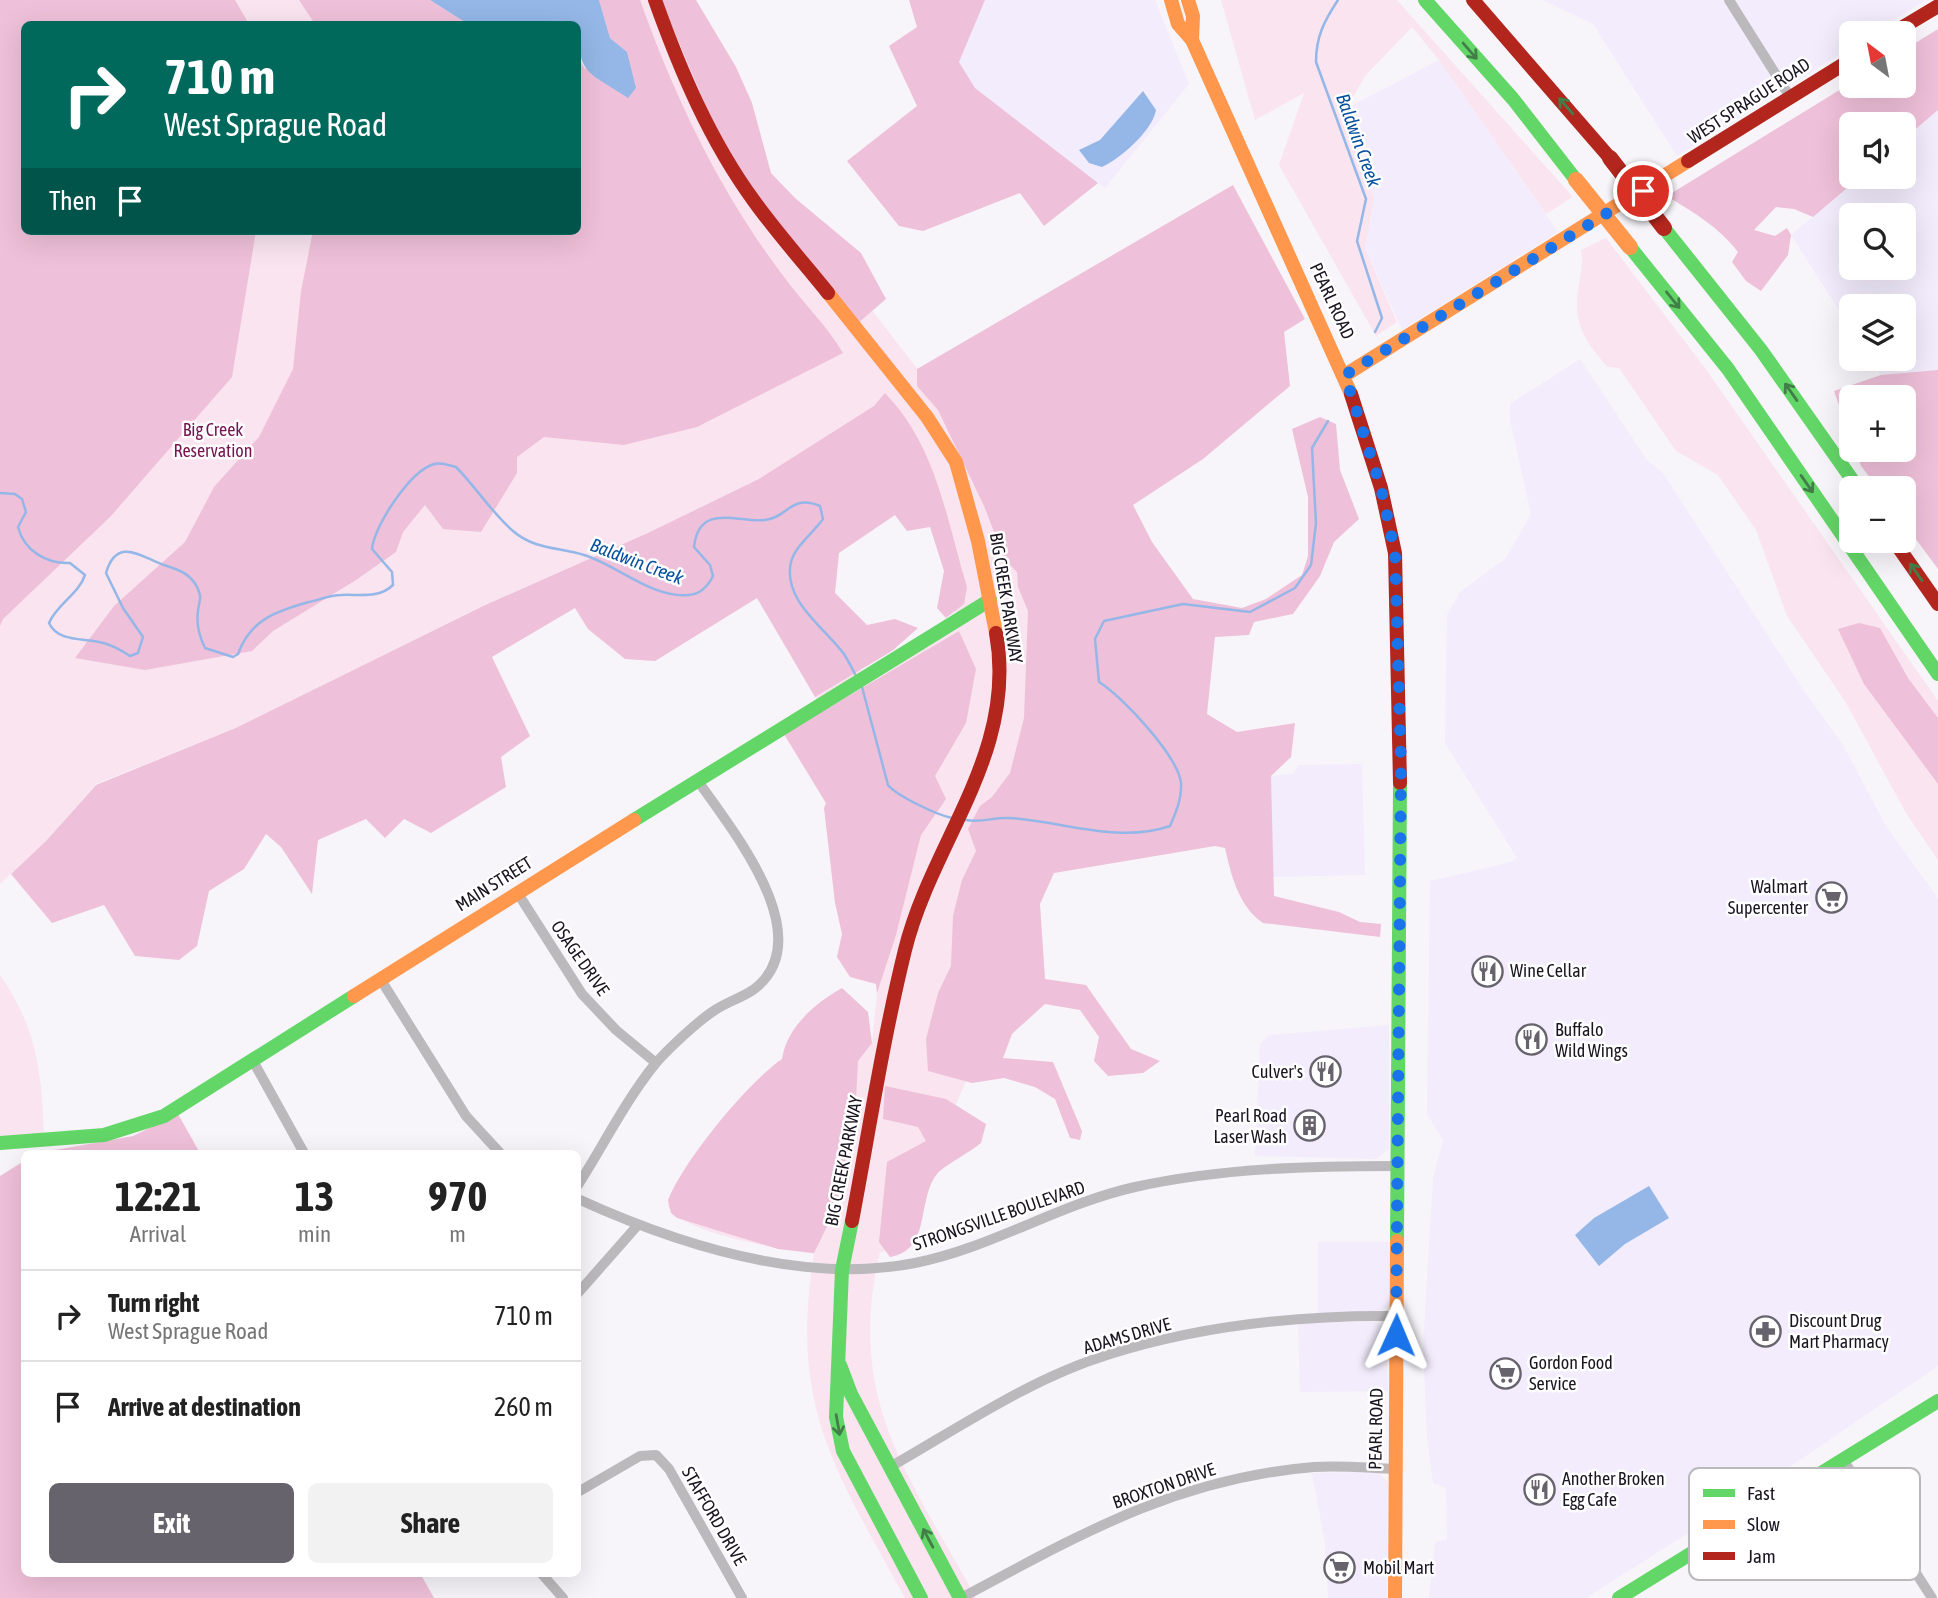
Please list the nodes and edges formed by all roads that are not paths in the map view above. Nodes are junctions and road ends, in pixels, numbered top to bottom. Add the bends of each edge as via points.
1 (655, 0) edge
2 (1171, 0) edge
3 (1188, 0) edge
4 (1425, 0) edge
5 (1473, 0) edge
6 (1482, 0) edge
7 (1729, 0) edge
8 (1938, 6) edge
9 (1913, 21) edge
10 (1503, 33) junction
11 (1192, 40) junction
12 (1839, 67) edge
13 (1790, 97) junction
14 (1345, 375) junction
15 (1850, 476) edge
16 (1902, 553) edge
17 (990, 600) junction
18 (1938, 604) edge
19 (1938, 674) edge
20 (698, 780) junction
21 (517, 892) junction
22 (381, 980) junction
23 (253, 1061) junction
24 (656, 1063) junction
25 (0, 1143) edge
26 (302, 1150) edge
27 (497, 1150) edge
28 (1398, 1166) junction
29 (581, 1180) edge
30 (581, 1200) edge
31 (636, 1226) junction
32 (842, 1270) junction
33 (581, 1290) edge
34 (1396, 1316) junction
35 (837, 1357) junction
36 (1938, 1401) edge
37 (1844, 1461) junction
38 (890, 1467) junction
39 (1833, 1468) edge
40 (1848, 1468) edge
41 (1395, 1469) junction
42 (581, 1490) edge
43 (1689, 1555) edge
44 (545, 1577) edge
45 (1920, 1579) edge
46 (563, 1598) edge
47 (742, 1598) edge
48 (921, 1598) edge
49 (960, 1598) edge
50 (1395, 1598) edge
51 (1619, 1598) edge
52 (1932, 1598) edge

1 - 17 main road, BIG CREEK PARKWAY via 704,119 736,175 927,416 956,462
2 - 11 main road, PEARL ROAD via 1178,24
3 - 11 main road, PEARL ROAD
4 -> 19 main road, bridge via 1513,99 1728,369
5 - 10 main road
6 - 10 main road
7 - 13 street
8 - 9 main road
15 -> 10 main road, bridge via 1761,350 1610,158
11 - 14 main road, PEARL ROAD
12 - 13 main road, WEST SPRAGUE ROAD
13 - 14 main road, WEST SPRAGUE ROAD
14 - 28 main road, PEARL ROAD via 1381,488 1395,553 1401,765
18 -> 16 main road
17 - 20 main road, MAIN STREET
17 - 32 main road, BIG CREEK PARKWAY via 999,657 998,701 986,758 926,882 905,948
20 - 21 main road, MAIN STREET
20 - 24 street via 756,866 772,905 780,944 771,975 714,1010
21 - 22 main road, MAIN STREET
21 - 24 street, OSAGE DRIVE via 582,994
22 - 23 main road, MAIN STREET
22 - 27 street via 466,1116
23 - 25 main road, MAIN STREET via 133,1130
23 - 26 street
24 - 29 street
28 - 32 street, STRONGSVILLE BOULEVARD via 1202,1174 1068,1206 916,1263
28 - 34 main road, PEARL ROAD
30 - 31 street, STRONGSVILLE BOULEVARD
31 - 32 street, STRONGSVILLE BOULEVARD via 780,1265
31 - 33 street
32 - 35 main road, BIG CREEK PARKWAY
34 - 38 street, ADAMS DRIVE via 1332,1316 1226,1327 1106,1355 1007,1400
34 - 41 main road, PEARL ROAD
35 - 38 main road, BIG CREEK PARKWAY
35 -> 48 main road, BIG CREEK PARKWAY via 836,1416 844,1451
36 - 37 main road
37 - 39 main road
37 - 40 street
49 -> 38 main road, BIG CREEK PARKWAY
41 - 49 street, BROXTON DRIVE via 1313,1467 1189,1490 1129,1511
41 - 50 main road, PEARL ROAD
42 - 47 street, STAFFORD DRIVE via 640,1456 656,1455 669,1469
43 - 51 main road
44 - 46 street
45 - 52 street

